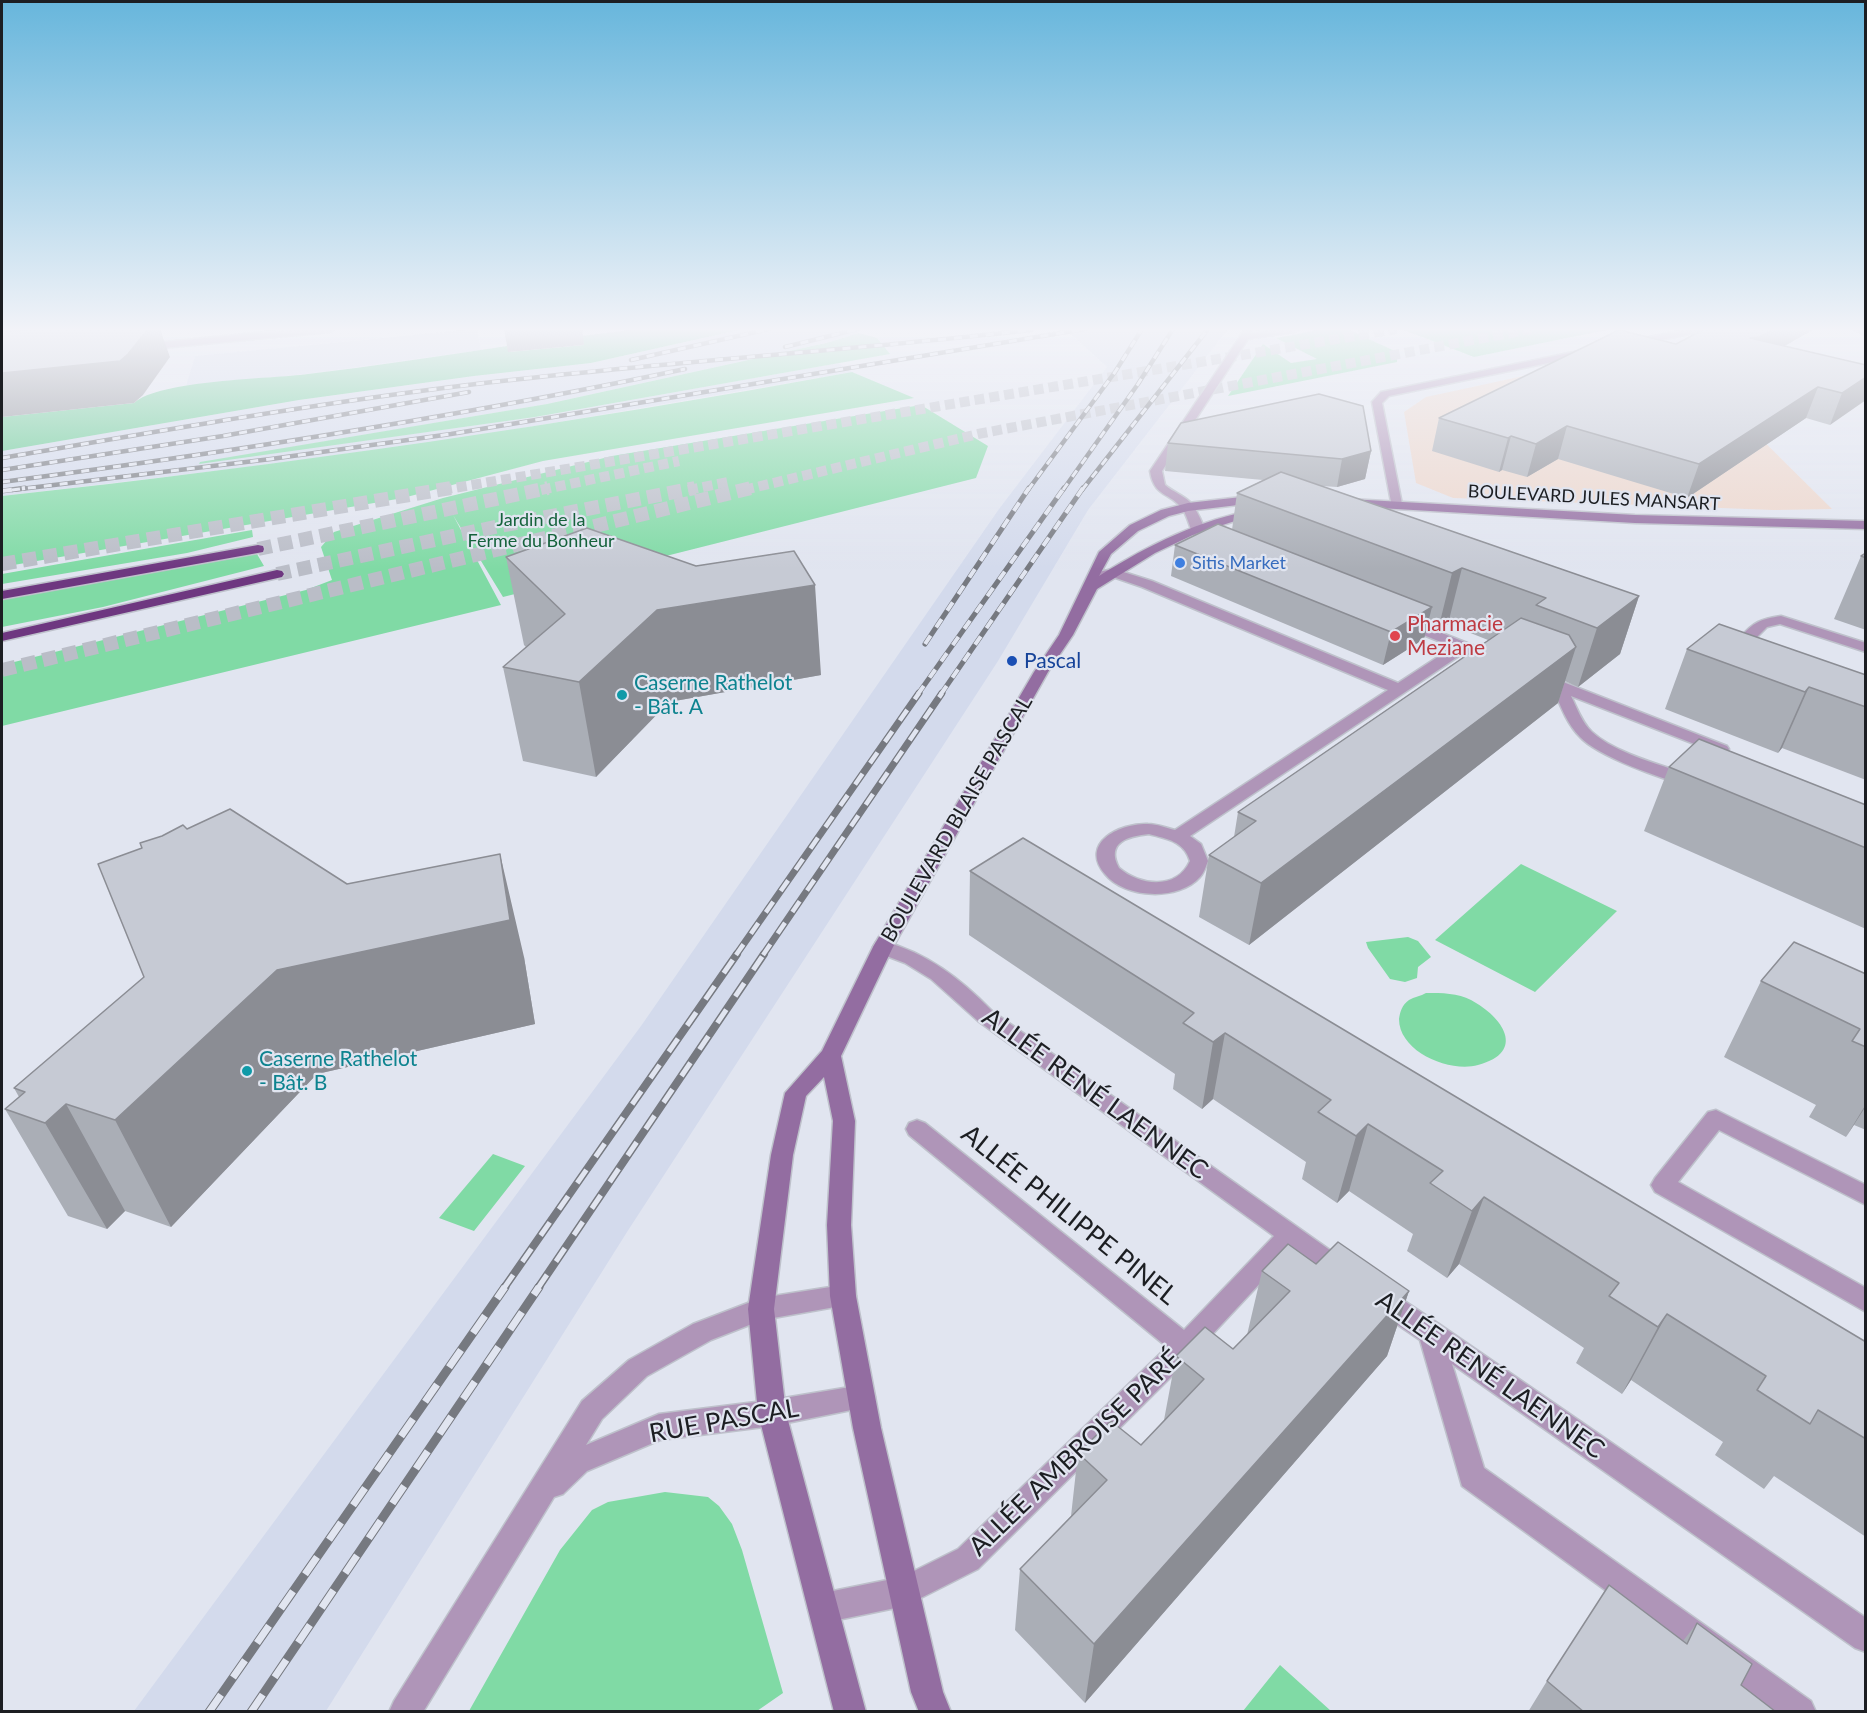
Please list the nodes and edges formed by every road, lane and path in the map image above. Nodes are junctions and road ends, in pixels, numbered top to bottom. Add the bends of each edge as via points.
1 (1197, 409) edge
2 (1378, 409) edge
3 (1333, 503) edge
4 (1396, 504) junction
5 (1188, 507) junction
6 (1866, 525) edge
7 (1195, 528) junction
8 (1218, 548) edge
9 (258, 549) tunnel mouth
10 (1114, 573) junction
11 (277, 574) tunnel mouth
12 (1091, 582) junction
13 (2, 595) edge
14 (1389, 616) edge
15 (2, 637) edge
16 (1464, 646) junction
17 (1866, 648) edge
18 (1771, 655) edge
19 (1507, 664) edge
20 (1528, 673) edge
21 (1560, 687) junction
22 (1399, 688) junction
23 (1732, 753) edge
24 (1709, 789) edge
25 (1178, 836) junction
26 (883, 947) junction
27 (830, 1056) junction
28 (917, 1129) dead end
29 (1866, 1196) edge
30 (1289, 1236) junction
31 (843, 1296) junction
32 (1866, 1301) edge
33 (761, 1308) junction
34 (1430, 1332) junction
35 (1185, 1346) junction
36 (862, 1397) junction
37 (772, 1413) junction
38 (534, 1501) junction
39 (905, 1591) junction
40 (823, 1608) junction
41 (1866, 1637) edge
42 (405, 1712) edge
43 (850, 1712) edge
44 (935, 1712) edge
45 (1800, 1712) edge

1 - 5 street via 1156,471 1163,491
2 - 4 street
3 - 4 street, BOULEVARD JULES MANSART
4 - 6 street, BOULEVARD JULES MANSART via 1506,514
5 - 7 street
5 - 7 street via 1222,501 1275,505
5 - 12 street, BOULEVARD BLAISE PASCAL via 1134,528 1106,552
7 - 8 street via 1207,544
7 - 10 street via 1156,545
9 - 13 highway
10 - 12 street
10 - 22 street
11 - 15 highway
12 - 26 street, BOULEVARD BLAISE PASCAL via 1066,635
14 - 16 street
16 - 19 street
16 - 22 street
17 - 18 street via 1781,621 1763,623 1747,638 1754,649
20 - 21 street
21 - 23 street
21 - 24 street via 1587,736 1600,745
22 - 25 street
25 - 25 street via 1149,829 1128,832 1111,840 1106,848 1108,867 1130,883 1154,888 1178,886 1190,880 1201,862 1198,852
26 - 27 street, BOULEVARD BLAISE PASCAL
26 - 30 street, ALLÉE RENÉ LAENNEC via 905,954 966,994 985,1016
27 - 31 street via 844,1121 839,1225
27 - 33 street, BOULEVARD BLAISE PASCAL via 796,1093 782,1155
28 - 35 street, ALLÉE PHILIPPE PINEL
29 - 32 street via 1716,1118 1663,1185
30 - 34 street, ALLÉE RENÉ LAENNEC
30 - 35 street, ALLÉE AMBROISE PARÉ
31 - 33 street, RUE PASCAL
31 - 36 street
33 - 37 street, BOULEVARD BLAISE PASCAL
33 - 38 street, RUE PASCAL via 702,1332 638,1368 592,1410
34 - 41 street, ALLÉE RENÉ LAENNEC
34 - 45 street via 1472,1476
35 - 39 street, ALLÉE AMBROISE PARÉ via 968,1559
36 - 37 street, RUE PASCAL
36 - 39 street
37 - 38 street, RUE PASCAL via 659,1427 577,1462
37 - 40 street, BOULEVARD BLAISE PASCAL
38 - 42 street, RUE PASCAL
39 - 40 street, ALLÉE AMBROISE PARÉ
39 - 44 street
40 - 43 street, BOULEVARD BLAISE PASCAL

